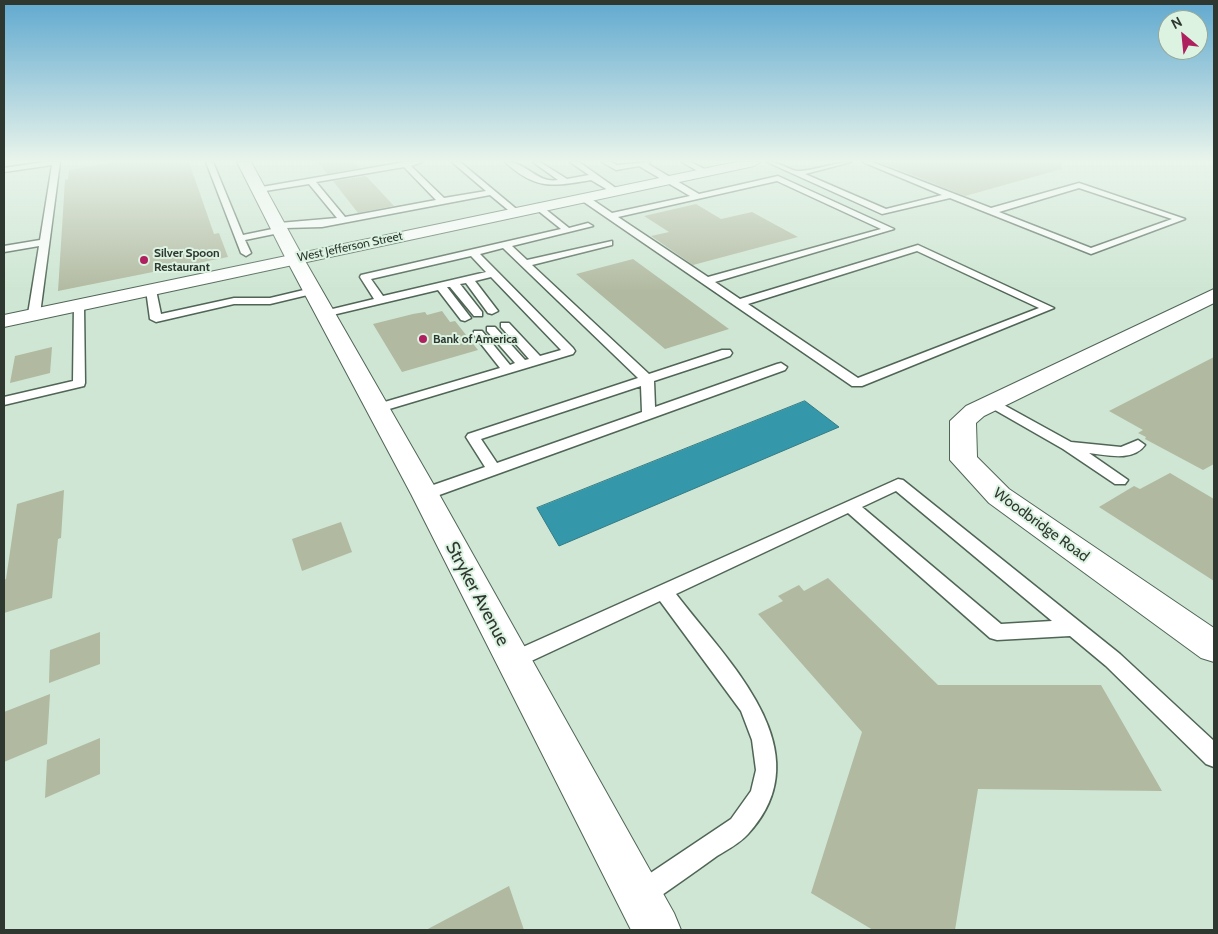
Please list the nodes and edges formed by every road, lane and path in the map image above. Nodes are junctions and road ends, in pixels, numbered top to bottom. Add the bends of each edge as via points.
1 (50, 206) edge
2 (227, 206) edge
3 (267, 206) edge
4 (331, 206) edge
5 (418, 206) edge
6 (508, 206) edge
7 (546, 206) edge
8 (595, 206) edge
9 (656, 206) edge
10 (838, 206) edge
11 (871, 206) edge
12 (910, 206) edge
13 (978, 206) edge
14 (1010, 206) edge
15 (1141, 206) edge
16 (539, 207) junction
17 (992, 211) junction
18 (516, 212) junction
19 (611, 216) junction
20 (343, 220) junction
21 (588, 226) dead end
22 (281, 231) junction
23 (568, 231) junction
24 (240, 238) junction
25 (44, 242) junction
26 (609, 243) dead end
27 (505, 245) junction
28 (4, 249) edge
29 (474, 252) junction
30 (246, 253) dead end
31 (295, 259) junction
32 (525, 264) junction
33 (494, 273) junction
34 (468, 279) junction
35 (707, 281) junction
36 (453, 283) junction
37 (441, 286) junction
38 (151, 290) junction
39 (312, 291) junction
40 (1214, 295) edge
41 (380, 300) junction
42 (739, 303) junction
43 (79, 305) junction
44 (492, 311) dead end
45 (34, 314) junction
46 (324, 314) junction
47 (478, 314) dead end
48 (465, 318) dead end
49 (4, 321) edge
50 (505, 325) dead end
51 (491, 329) dead end
52 (478, 332) dead end
53 (726, 353) dead end
54 (538, 361) junction
55 (523, 365) junction
56 (781, 367) dead end
57 (508, 370) junction
58 (647, 379) junction
59 (4, 401) edge
60 (992, 403) junction
61 (376, 409) junction
62 (649, 414) junction
63 (1138, 445) dead end
64 (1068, 446) junction
65 (494, 470) junction
66 (1120, 480) dead end
67 (425, 494) junction
68 (850, 506) junction
69 (663, 591) junction
70 (1074, 628) junction
71 (1214, 647) edge
72 (512, 660) junction
73 (1214, 756) edge
74 (648, 913) edge

1 - 25 lane
2 - 24 lane
3 - 22 street, Stryker Avenue
4 - 20 lane
5 - 20 lane
6 - 18 lane
7 - 16 street, West Jefferson Street
8 - 19 lane
9 - 19 lane
10 - 35 lane via 889,229
11 - 12 lane via 885,212
13 - 17 lane
14 - 17 lane
15 - 17 lane via 1181,219 1091,251
16 - 18 street, West Jefferson Street
16 - 23 lane
18 - 31 street, West Jefferson Street
19 - 35 lane
20 - 22 lane
21 - 23 lane
22 - 24 lane
22 - 31 street, Stryker Avenue
23 - 27 lane
24 - 30 lane
25 - 28 lane
25 - 45 lane
26 - 32 lane
27 - 29 lane
27 - 32 lane
29 - 33 lane
29 - 41 lane via 365,277
31 - 38 street, West Jefferson Street
31 - 39 street, Stryker Avenue
32 - 58 lane
33 - 34 lane
33 - 54 lane via 569,351
34 - 36 lane
34 - 44 lane
35 - 42 lane
36 - 37 lane
36 - 47 lane
37 - 41 lane
37 - 48 lane
38 - 39 lane via 156,319 234,301 270,301
38 - 43 street, West Jefferson Street
39 - 46 street, Stryker Avenue
40 - 60 street, Woodbridge Road
41 - 46 lane
42 - 42 lane via 857,383 1048,308 918,248
43 - 45 street, West Jefferson Street
43 - 59 lane via 79,383
45 - 49 street, West Jefferson Street
46 - 61 street, Stryker Avenue
50 - 54 lane
51 - 55 lane
52 - 57 lane
53 - 58 lane
54 - 55 lane
55 - 57 lane
56 - 62 lane
57 - 61 lane
58 - 62 lane
58 - 65 lane via 473,436
60 - 64 lane
60 - 71 street, Woodbridge Road via 963,421 964,460 976,474 999,496
61 - 67 street, Stryker Avenue
62 - 65 lane
63 - 64 lane via 1123,452
64 - 66 lane
65 - 67 lane
67 - 72 street, Stryker Avenue
68 - 69 lane
68 - 70 lane via 997,632
68 - 70 lane via 898,484
69 - 72 lane
69 - 74 lane via 749,705 763,740 768,770 762,796 739,827
70 - 73 lane via 1113,660
72 - 74 street, Stryker Avenue

